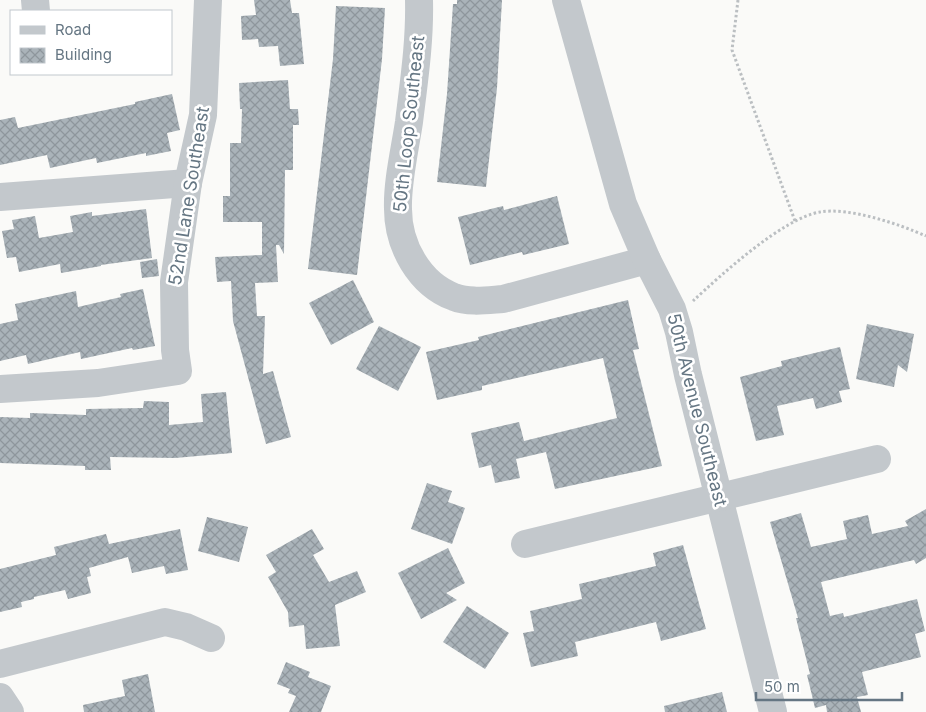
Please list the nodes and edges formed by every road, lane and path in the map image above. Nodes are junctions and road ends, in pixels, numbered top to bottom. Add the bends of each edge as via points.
1 (208, 0) edge
2 (419, 0) edge
3 (566, 0) edge
4 (738, 0) edge
5 (188, 183) junction
6 (0, 196) edge
7 (796, 221) junction
8 (926, 236) edge
9 (647, 260) junction
10 (689, 304) dead end
11 (0, 389) edge
12 (877, 459) dead end
13 (720, 497) junction
14 (526, 544) dead end
15 (210, 638) dead end
16 (0, 664) edge
17 (0, 697) edge
18 (10, 712) edge
19 (773, 712) edge

1 - 5 street, 52nd Lane Southeast via 204,115
2 - 9 street, 50th Loop Southeast via 418,51 398,209 402,237 410,258 426,278 456,298 480,301 503,299
3 - 9 street, 50th Avenue Southeast via 623,204
4 - 7 path via 732,50
5 - 6 street
5 - 11 street, 52nd Lane Southeast via 174,282 178,371 98,382
7 - 8 path via 819,212 837,211 898,224
7 - 10 path via 745,254
9 - 13 street, 50th Avenue Southeast via 672,309
12 - 13 street
13 - 14 street
13 - 19 street, 50th Avenue Southeast
15 - 16 street via 165,622
17 - 18 street

